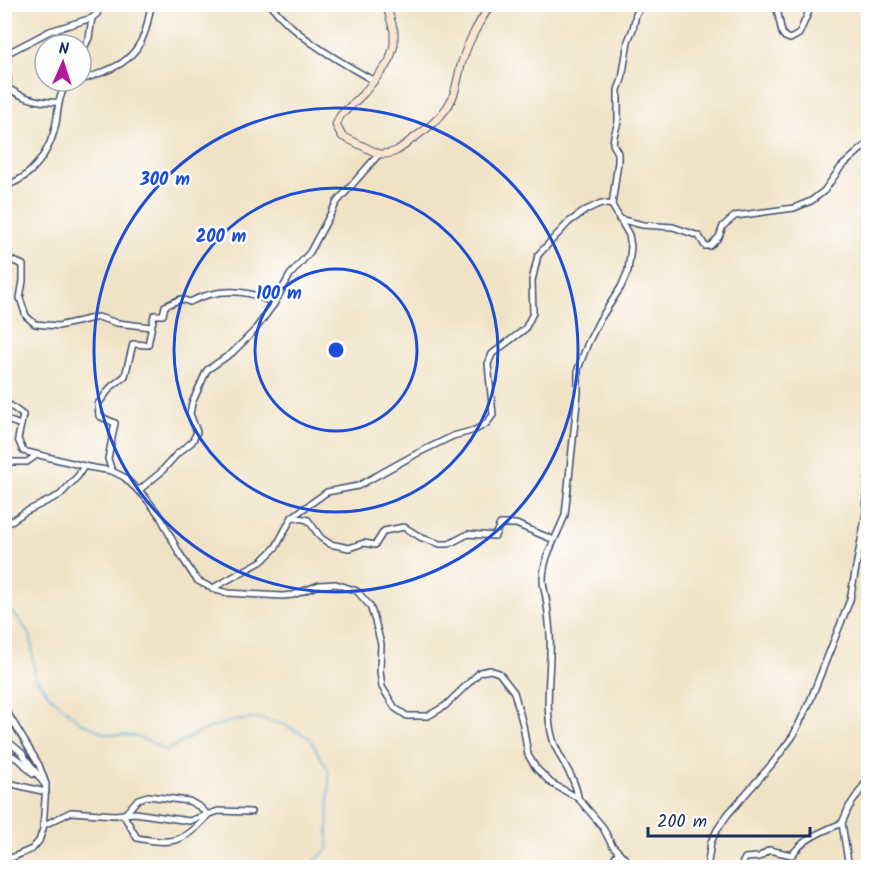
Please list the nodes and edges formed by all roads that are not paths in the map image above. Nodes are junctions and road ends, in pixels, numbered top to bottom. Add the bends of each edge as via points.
1 (100, 4) edge
2 (152, 4) edge
3 (270, 4) edge
4 (386, 4) edge
5 (491, 4) edge
6 (644, 4) edge
7 (776, 4) edge
8 (812, 4) edge
9 (92, 18) junction
10 (90, 33) edge
11 (4, 55) edge
12 (4, 71) edge
13 (93, 76) edge
14 (374, 81) junction
15 (62, 93) edge
16 (59, 102) junction
17 (868, 143) edge
18 (379, 154) junction
19 (4, 186) edge
20 (612, 205) junction
21 (619, 219) junction
22 (4, 257) edge
23 (274, 304) junction
24 (151, 327) junction
25 (4, 401) edge
26 (4, 419) edge
27 (21, 425) junction
28 (37, 455) junction
29 (4, 462) edge
30 (84, 466) junction
31 (112, 471) junction
32 (868, 480) edge
33 (138, 490) junction
34 (292, 517) junction
35 (4, 526) edge
36 (554, 540) junction
37 (213, 588) junction
38 (4, 707) edge
39 (4, 738) edge
40 (4, 751) edge
41 (868, 779) edge
42 (4, 782) edge
43 (46, 789) junction
44 (578, 798) junction
45 (251, 812) dead end
46 (124, 814) junction
47 (208, 815) junction
48 (842, 823) junction
49 (44, 825) junction
50 (618, 853) junction
51 (4, 861) edge
52 (607, 867) edge
53 (634, 867) edge
54 (707, 867) edge
55 (740, 867) edge
56 (849, 867) edge

1 - 9 street
2 - 13 street via 137,48 118,67
3 - 14 street via 309,40
4 - 14 main road via 394,28 394,45 389,62
5 - 18 main road via 462,60 449,106 398,152
6 - 20 street via 636,14 618,90 613,144 618,153 618,171
7 - 8 street via 783,33 789,39 799,34
9 - 10 street
9 - 11 street via 50,31
12 - 16 street via 8,88 17,95
14 - 18 main road via 336,125 342,136
15 - 16 street
16 - 19 street via 53,138 46,152 24,176
17 - 21 street via 811,201 795,208 735,216 710,246 705,246 699,236 673,227
18 - 23 street via 337,202 310,252 290,275
20 - 21 street
20 - 34 street via 601,203 586,210 538,255 532,281 533,313 525,329 492,354 488,364 492,415 486,424 453,436 358,486 327,492
21 - 36 street via 632,247 628,271 588,343 579,369 565,515
22 - 24 street via 23,265 20,298 26,316 35,324 58,327 98,317
23 - 24 street via 248,293 204,294 190,302 181,299 165,306 164,315 152,316
23 - 33 street via 232,353 207,370 192,403 190,414 198,432 192,442
24 - 31 street via 148,345 134,344 125,376 98,404 99,416 115,423 108,459
25 - 27 street via 23,415
26 - 27 street
27 - 28 street via 19,444 26,453
28 - 29 street via 27,462
28 - 30 street
30 - 31 street
30 - 35 street via 60,495
31 - 33 street
32 - 54 street via 850,600 810,700 793,736 717,830
33 - 37 street via 160,516 194,576
34 - 36 street via 308,520 330,544 349,548 375,544 384,531 405,527 440,544 449,544 468,534 495,536 500,524 516,524
34 - 37 street via 276,547 262,561
36 - 44 street via 543,580 550,634 547,698 553,740
37 - 44 street via 228,593 282,596 323,584 354,589 370,606 381,644 381,681 395,708 407,716 428,716 445,706 480,672 497,671 514,692 531,762 551,783
38 - 43 street via 39,765
39 - 43 street via 22,753
40 - 43 street via 25,765
41 - 48 street
42 - 43 street
43 - 49 street
44 - 50 street
45 - 47 street via 219,811
46 - 47 street via 189,821
46 - 47 street via 138,799 148,796 189,801
46 - 47 street via 137,838 157,842 173,841 192,833
46 - 49 street via 71,812
48 - 55 street via 807,840 792,855 769,850 759,857 745,858
48 - 56 street
49 - 51 street via 35,846
50 - 52 street
50 - 53 street

